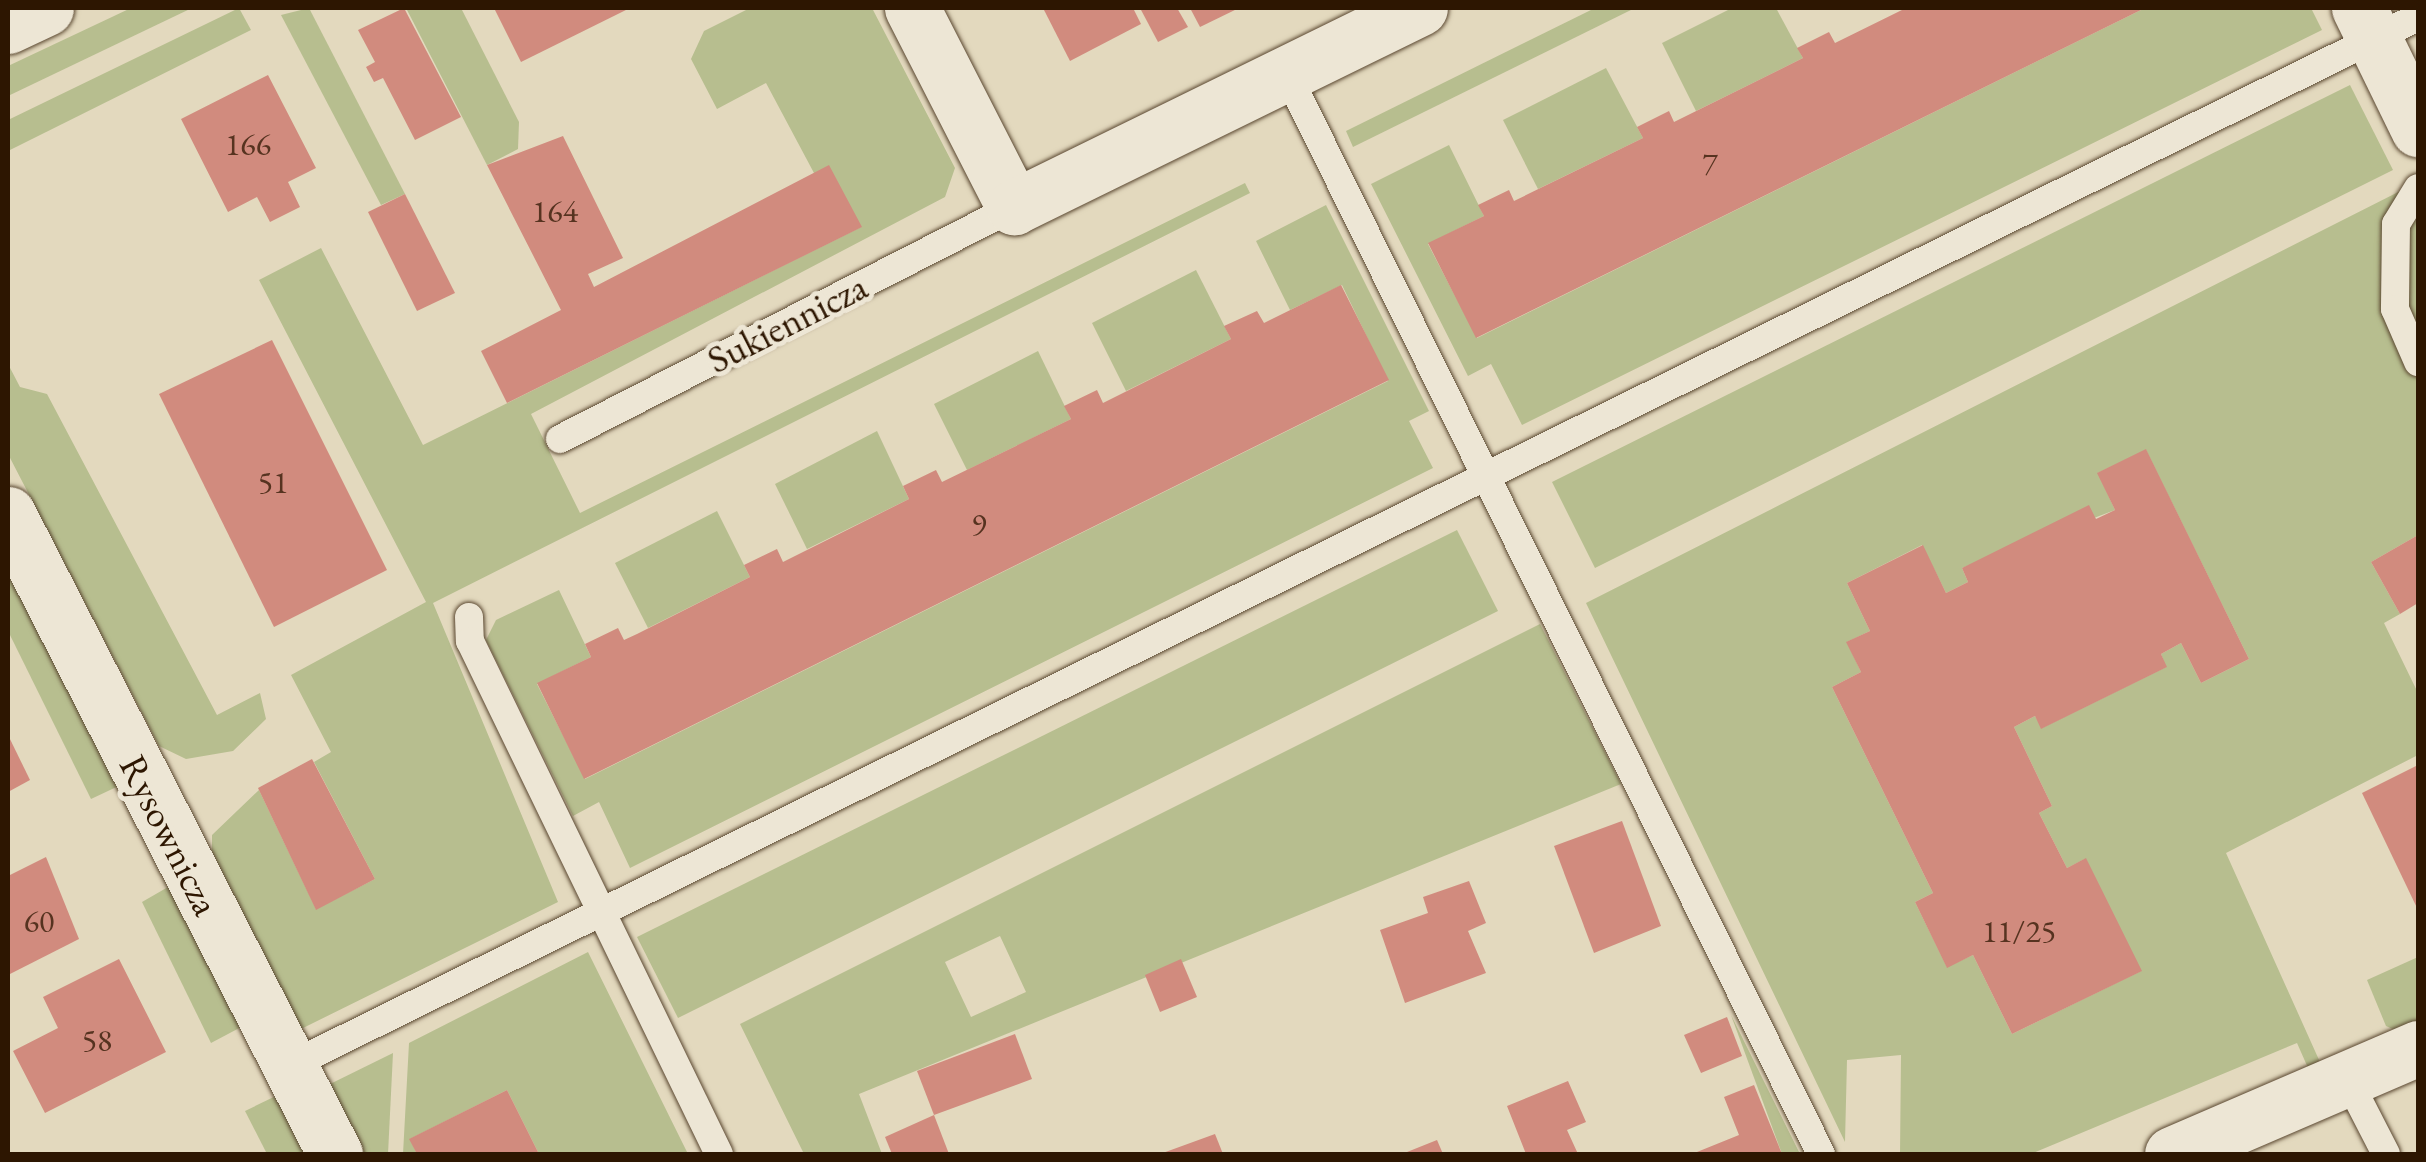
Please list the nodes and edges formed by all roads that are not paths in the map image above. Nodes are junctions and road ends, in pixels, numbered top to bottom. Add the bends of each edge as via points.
1 (46, 8) edge
2 (912, 8) edge
3 (1420, 8) edge
4 (2384, 21) edge
5 (8, 26) edge
6 (1287, 74) junction
7 (2418, 128) edge
8 (2418, 188) edge
9 (1014, 207) junction
10 (2418, 362) edge
11 (560, 439) dead end
12 (1486, 472) junction
13 (8, 514) edge
14 (469, 617) dead end
15 (598, 912) junction
16 (2418, 1048) edge
17 (290, 1066) junction
18 (2347, 1078) junction
19 (335, 1154) edge
20 (718, 1154) edge
21 (1821, 1154) edge
22 (2172, 1154) edge
23 (2386, 1154) edge

1 - 5 street
2 - 9 street
3 - 6 street, Sukiennicza
4 - 7 street
4 - 12 lane
6 - 9 street, Sukiennicza
6 - 12 lane
8 - 10 lane via 2396,224 2396,309
9 - 11 lane, Sukiennicza
12 - 15 lane
12 - 21 lane
13 - 17 street, Rysownicza
14 - 15 lane via 470,641
15 - 17 lane
15 - 20 lane
16 - 18 street
17 - 19 street, Rysownicza
18 - 22 street
18 - 23 lane

